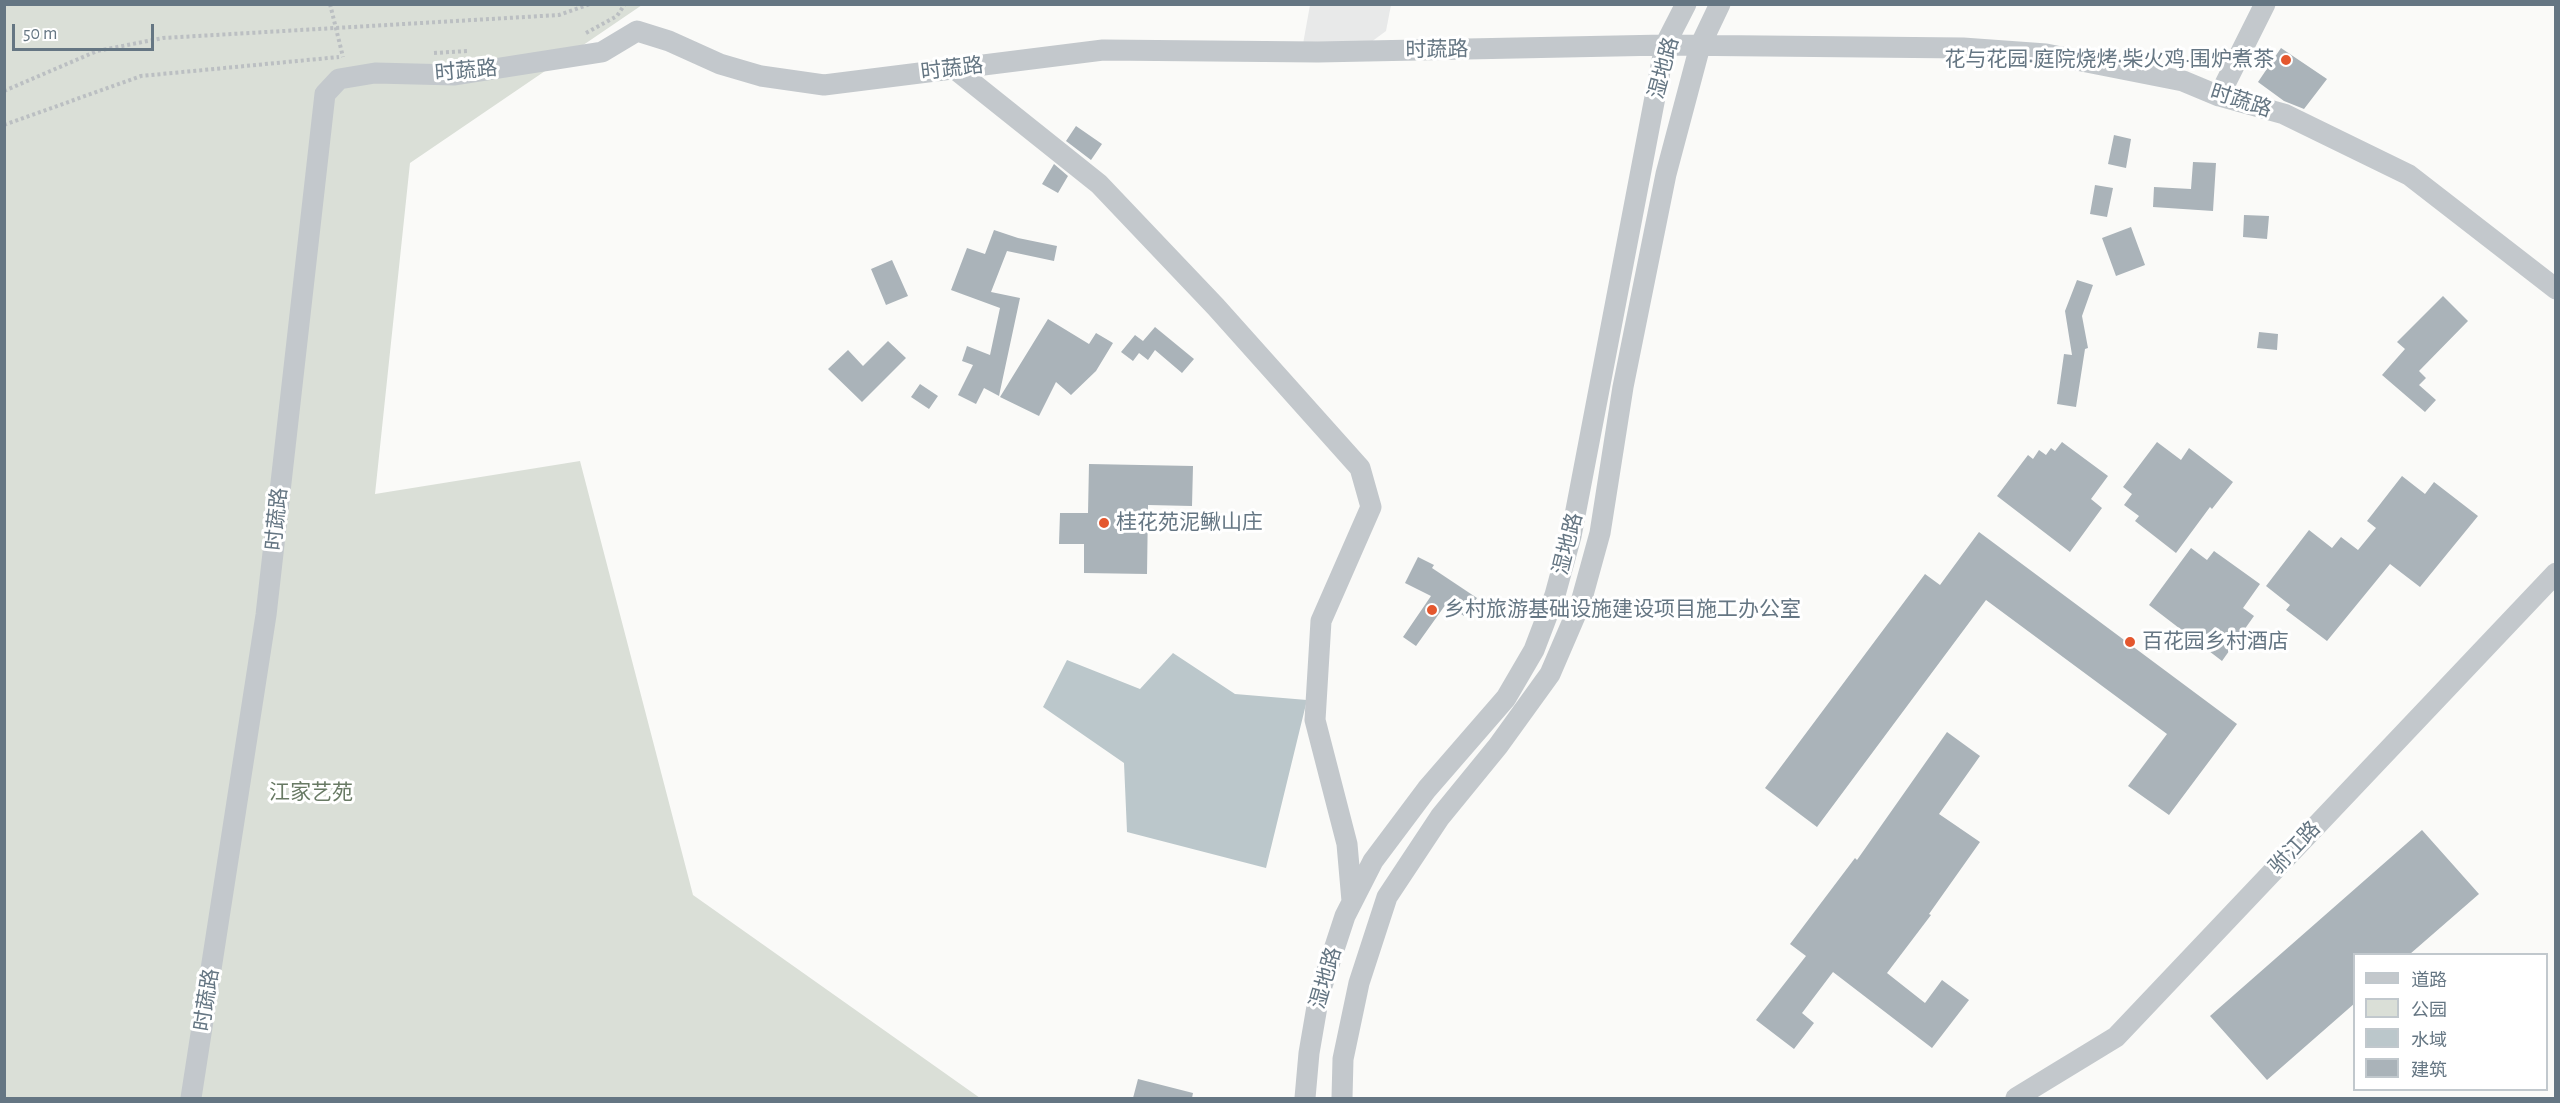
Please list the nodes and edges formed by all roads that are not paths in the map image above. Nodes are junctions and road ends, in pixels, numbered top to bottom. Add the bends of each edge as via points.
1 (1686, 4) edge
2 (1720, 4) edge
3 (2265, 4) edge
4 (1665, 45) junction
5 (1700, 46) junction
6 (955, 69) junction
7 (2219, 96) junction
8 (2556, 289) edge
9 (2556, 573) edge
10 (1352, 902) junction
11 (191, 1098) edge
12 (1305, 1098) edge
13 (1342, 1098) edge
14 (2016, 1098) edge

1 - 4 street, 湿地路
2 - 5 street, 湿地路
3 - 7 street
4 - 5 street, 时蔬路
4 - 6 street, 时蔬路 via 1318,52 1103,50
4 - 10 street, 湿地路 via 1571,536 1555,595 1534,650 1506,698 1373,861
5 - 7 street, 时蔬路 via 1964,48 2046,54 2183,81
5 - 13 street, 湿地路 via 1666,174 1623,387 1600,533 1581,602 1550,674 1440,817 1387,897 1359,983 1343,1059
6 - 10 street via 1100,184 1359,468 1371,507 1321,621 1316,720 1347,844
6 - 11 street, 时蔬路 via 824,85 761,76 720,64 637,30 602,52 455,75 375,73 339,79 324,94 266,615
7 - 8 street, 时蔬路 via 2284,114 2409,175
9 - 14 street, 驸江路 via 2116,1037
10 - 12 street, 湿地路 via 1319,995

